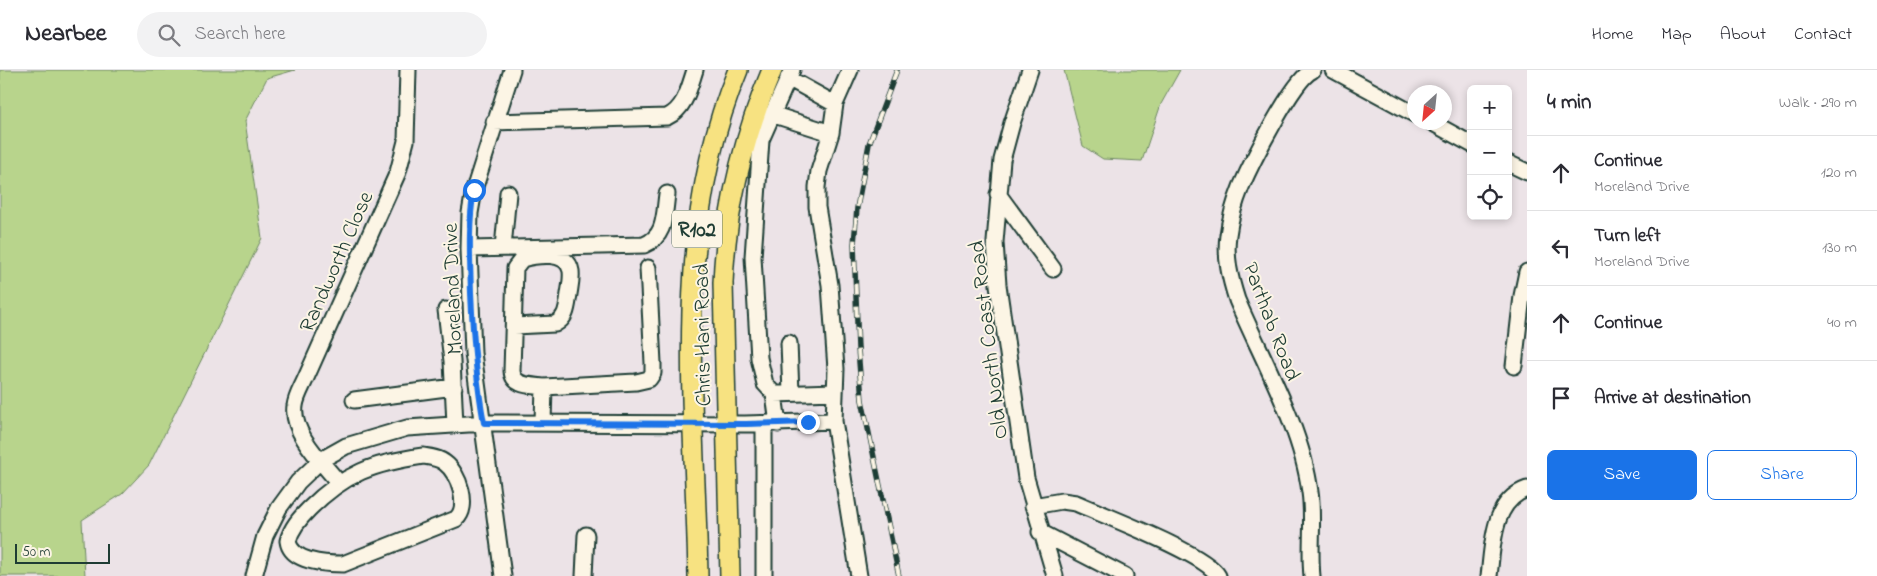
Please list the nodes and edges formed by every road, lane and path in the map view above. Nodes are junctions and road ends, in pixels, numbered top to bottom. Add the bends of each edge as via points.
1 (512, 70) edge
2 (695, 70) edge
3 (738, 70) edge
4 (850, 70) edge
5 (1030, 70) edge
6 (1313, 70) edge
7 (1333, 70) edge
8 (410, 72) edge
9 (784, 73) edge
10 (835, 104) junction
11 (1407, 110) edge
12 (771, 114) junction
13 (494, 122) junction
14 (1446, 130) edge
15 (831, 133) junction
16 (1467, 142) edge
17 (1512, 165) edge
18 (1527, 172) edge
19 (508, 193) dead end
20 (667, 194) dead end
21 (998, 194) junction
22 (503, 248) junction
23 (469, 249) junction
24 (648, 268) dead end
25 (1053, 269) dead end
26 (1527, 272) edge
27 (446, 310) dead end
28 (514, 326) junction
29 (789, 343) dead end
30 (1514, 366) dead end
31 (544, 386) junction
32 (454, 387) junction
33 (834, 392) junction
34 (791, 393) junction
35 (774, 394) junction
36 (354, 400) dead end
37 (834, 421) junction
38 (543, 422) junction
39 (693, 422) junction
40 (484, 423) junction
41 (726, 424) junction
42 (771, 424) junction
43 (455, 425) junction
44 (321, 460) junction
45 (338, 482) junction
46 (1527, 489) edge
47 (1033, 506) junction
48 (1040, 532) junction
49 (586, 535) dead end
50 (254, 576) edge
51 (504, 576) edge
52 (584, 576) edge
53 (698, 576) edge
54 (730, 576) edge
55 (764, 576) edge
56 (859, 576) edge
57 (1055, 576) edge
58 (1125, 576) edge
59 (1218, 576) edge
60 (1312, 576) edge
61 (1490, 576) edge

1 - 13 street, Moreland Drive
2 - 13 street via 686,98 679,109 667,117
3 - 39 main road, Chris Hani Road / R102 via 711,153 699,210 692,303
4 - 10 street
5 - 21 street, Old North Coast Road via 1002,160
6 - 60 street, Parthab Road via 1298,83 1242,186 1228,236 1226,258 1237,300 1303,456 1310,494
7 - 11 street
8 - 44 street, Randworth Close via 406,140 398,172 295,407 302,434
9 - 10 street
9 - 12 street
9 - 41 main road, Chris Hani Road / R102 via 746,137 724,242
10 - 15 street
12 - 15 street
12 - 35 street via 758,159 753,285 759,358 765,384
13 - 23 street, Moreland Drive via 474,190
14 - 16 street
15 - 33 street via 819,171 817,208 830,285 836,369
17 - 18 street
19 - 22 street
20 - 22 street via 660,233 644,245
21 - 25 street
21 - 47 street, Old North Coast Road via 995,242 998,285 1026,478
22 - 23 street
23 - 40 street, Moreland Drive via 473,353
24 - 31 street via 653,362 649,379
26 - 30 street
27 - 32 street
28 - 28 street via 515,268 518,263 529,257 558,256 570,265 572,273 562,321
28 - 31 street via 513,377 520,383
29 - 34 street
31 - 38 street
32 - 36 street
32 - 43 street
33 - 34 street
33 - 37 street
34 - 35 street
35 - 42 street
37 - 42 street
37 - 56 street
38 - 39 street
38 - 40 street
39 - 41 street
39 - 53 main road, Chris Hani Road / R102
40 - 43 street
40 - 51 street, Moreland Drive
41 - 42 street
41 - 54 main road, Chris Hani Road / R102
42 - 55 street
43 - 44 street via 407,428 346,446
44 - 45 street, Randworth Close
44 - 50 street via 298,482 279,508 265,536
45 - 45 street via 392,459 435,458 446,463 452,471 462,492 463,511 456,520 342,564 324,563 297,555 289,546 292,530
46 - 61 street via 1510,498 1501,510
47 - 48 street, Old North Coast Road
47 - 59 street via 1062,501 1076,503 1162,539 1206,563
48 - 57 street, Old North Coast Road
48 - 58 street
49 - 52 street

